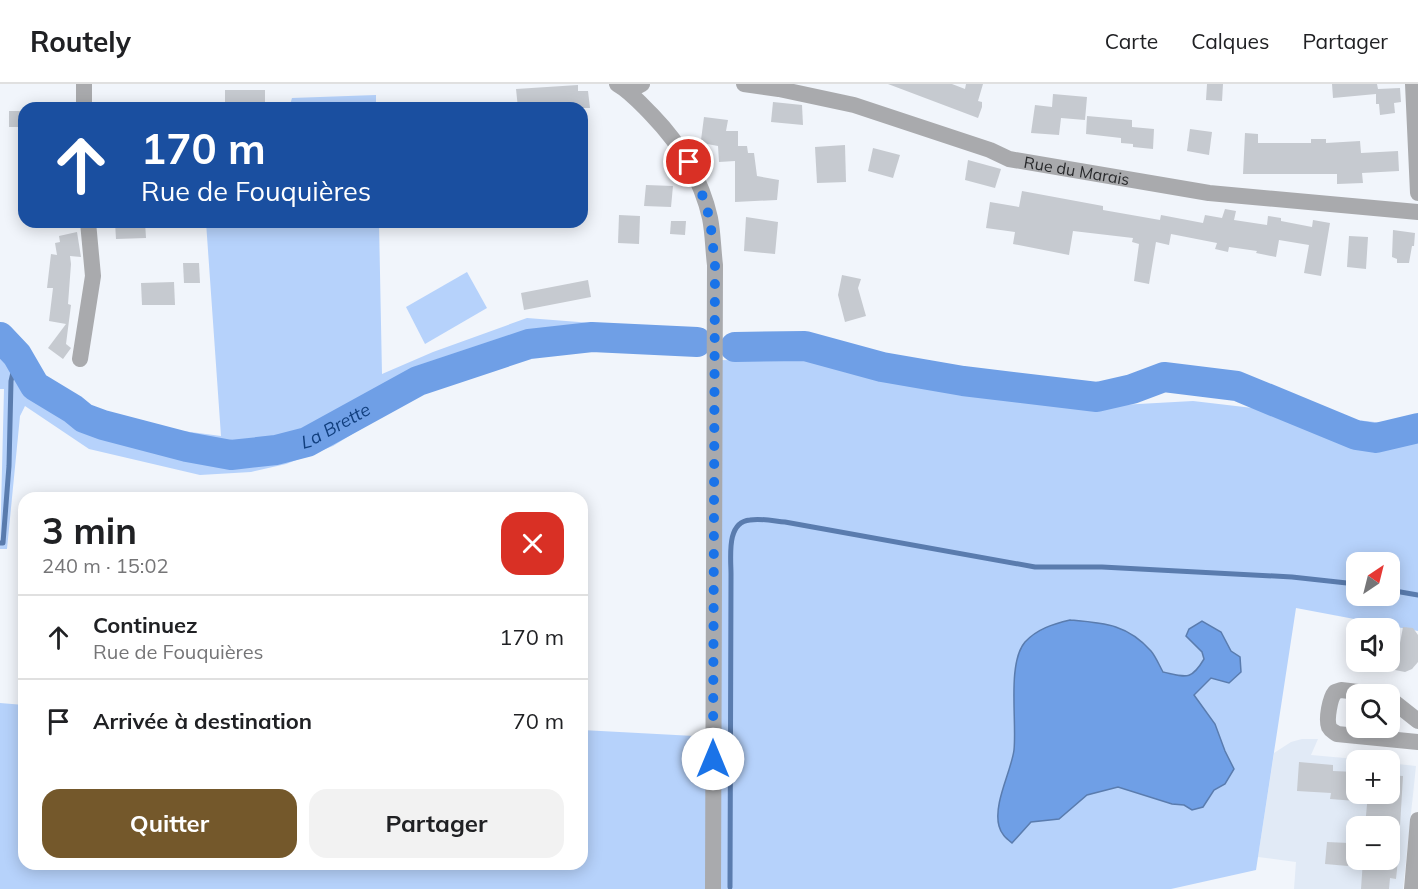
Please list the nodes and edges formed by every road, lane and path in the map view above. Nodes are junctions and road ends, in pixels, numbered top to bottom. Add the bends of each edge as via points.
1 (84, 84) edge
2 (744, 84) edge
3 (1413, 84) edge
4 (629, 86) edge
5 (84, 102) edge
6 (1418, 193) edge
7 (1418, 212) edge
8 (89, 228) edge
9 (80, 359) dead end
10 (1346, 691) edge
11 (1400, 706) edge
12 (1418, 722) edge
13 (1346, 735) edge
14 (1378, 738) edge
15 (1418, 742) edge
16 (1418, 820) edge
17 (713, 889) edge
18 (1412, 889) edge

1 - 5 street
2 - 7 street, Rue du Marais via 854,105 1009,159 1209,193
3 - 6 street
4 - 17 street via 680,147 700,188 710,219 715,265
8 - 9 street via 93,276
10 - 13 street via 1331,696 1329,725 1337,734
11 - 12 street
14 - 15 street
16 - 18 street

